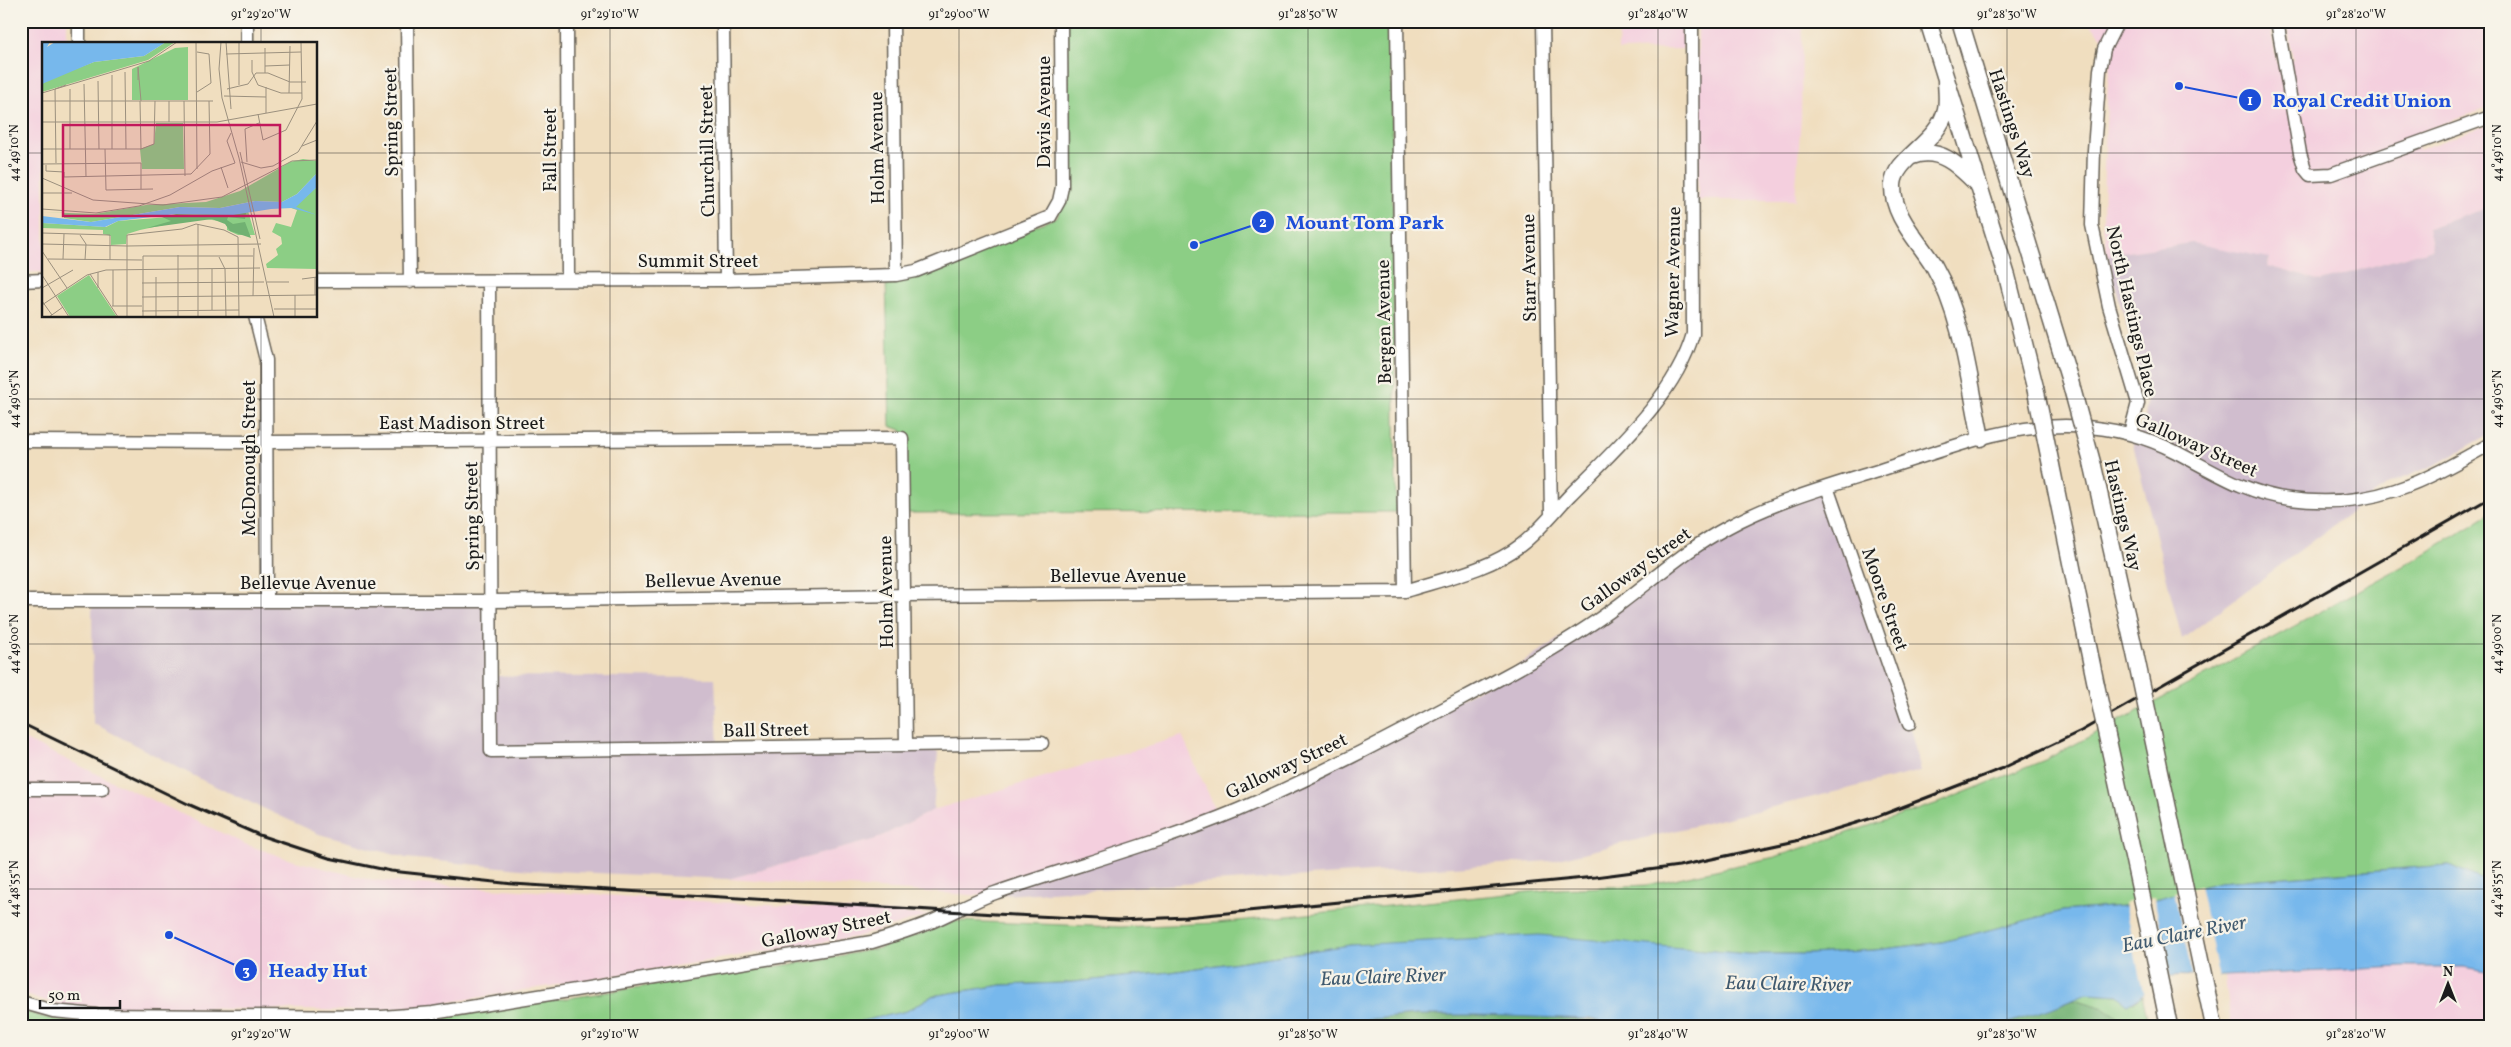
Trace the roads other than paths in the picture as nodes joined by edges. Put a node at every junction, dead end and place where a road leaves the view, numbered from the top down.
1 (79, 21) edge
2 (247, 21) edge
3 (407, 21) edge
4 (567, 21) edge
5 (723, 21) edge
6 (894, 21) edge
7 (1061, 21) edge
8 (1397, 21) edge
9 (1543, 21) edge
10 (1692, 21) edge
11 (1928, 21) edge
12 (1960, 21) edge
13 (2118, 21) edge
14 (2277, 21) edge
15 (79, 42) edge
16 (247, 42) edge
17 (1946, 79) junction
18 (2490, 117) edge
19 (1912, 156) junction
20 (1978, 186) junction
21 (1059, 201) joint
22 (896, 275) junction
23 (568, 279) junction
24 (42, 280) edge
25 (726, 280) junction
26 (21, 281) edge
27 (318, 281) edge
28 (488, 281) junction
29 (410, 282) junction
30 (256, 318) edge
31 (2130, 433) junction
32 (902, 438) joint
33 (1982, 438) junction
34 (489, 440) junction
35 (21, 441) edge
36 (268, 442) junction
37 (2490, 444) edge
38 (1827, 487) junction
39 (1551, 515) junction
40 (1405, 591) junction
41 (904, 595) junction
42 (267, 600) junction
43 (21, 601) edge
44 (491, 601) junction
45 (1909, 724) dead end
46 (1042, 743) dead end
47 (906, 745) junction
48 (491, 751) joint
49 (21, 789) edge
50 (102, 789) dead end
51 (21, 1002) edge
52 (2169, 1026) edge
53 (2214, 1026) edge

1 - 15 street
2 - 16 street
3 - 29 street, Spring Street
4 - 23 street, Fall Street
5 - 25 street, Churchill Street
6 - 22 street, Holm Avenue
7 - 21 street, Davis Avenue
8 - 40 street, Bergen Avenue
9 - 39 street, Starr Avenue
10 - 39 street, Wagner Avenue
11 - 17 main road
12 - 53 main road, Hastings Way, bridge
13 - 31 street, North Hastings Place
14 - 18 street
17 - 19 main road
17 - 20 main road
19 - 20 main road
19 - 33 main road
20 - 52 main road, bridge
21 - 22 street, Summit Street
22 - 25 street, Summit Street
23 - 25 street, Summit Street
23 - 28 street, Summit Street
24 - 26 street
27 - 29 street, Summit Street
28 - 29 street, Summit Street
28 - 34 street, Spring Street
30 - 36 street, McDonough Street
31 - 33 street, Galloway Street
31 - 37 street, Galloway Street
32 - 34 street, East Madison Street
32 - 41 street, Holm Avenue
33 - 38 street, Galloway Street
34 - 36 street, East Madison Street
34 - 44 street, Spring Street
35 - 36 street, East Madison Street
36 - 42 street, McDonough Street
38 - 45 street, Moore Street
38 - 51 street, Galloway Street
39 - 40 street, Wagner Avenue
40 - 41 street, Bellevue Avenue
41 - 44 street, Bellevue Avenue
41 - 47 street, Holm Avenue
42 - 43 street, Bellevue Avenue
42 - 44 street, Bellevue Avenue
44 - 48 street, Spring Street
46 - 47 street, Ball Street
47 - 48 street, Ball Street
49 - 50 street

